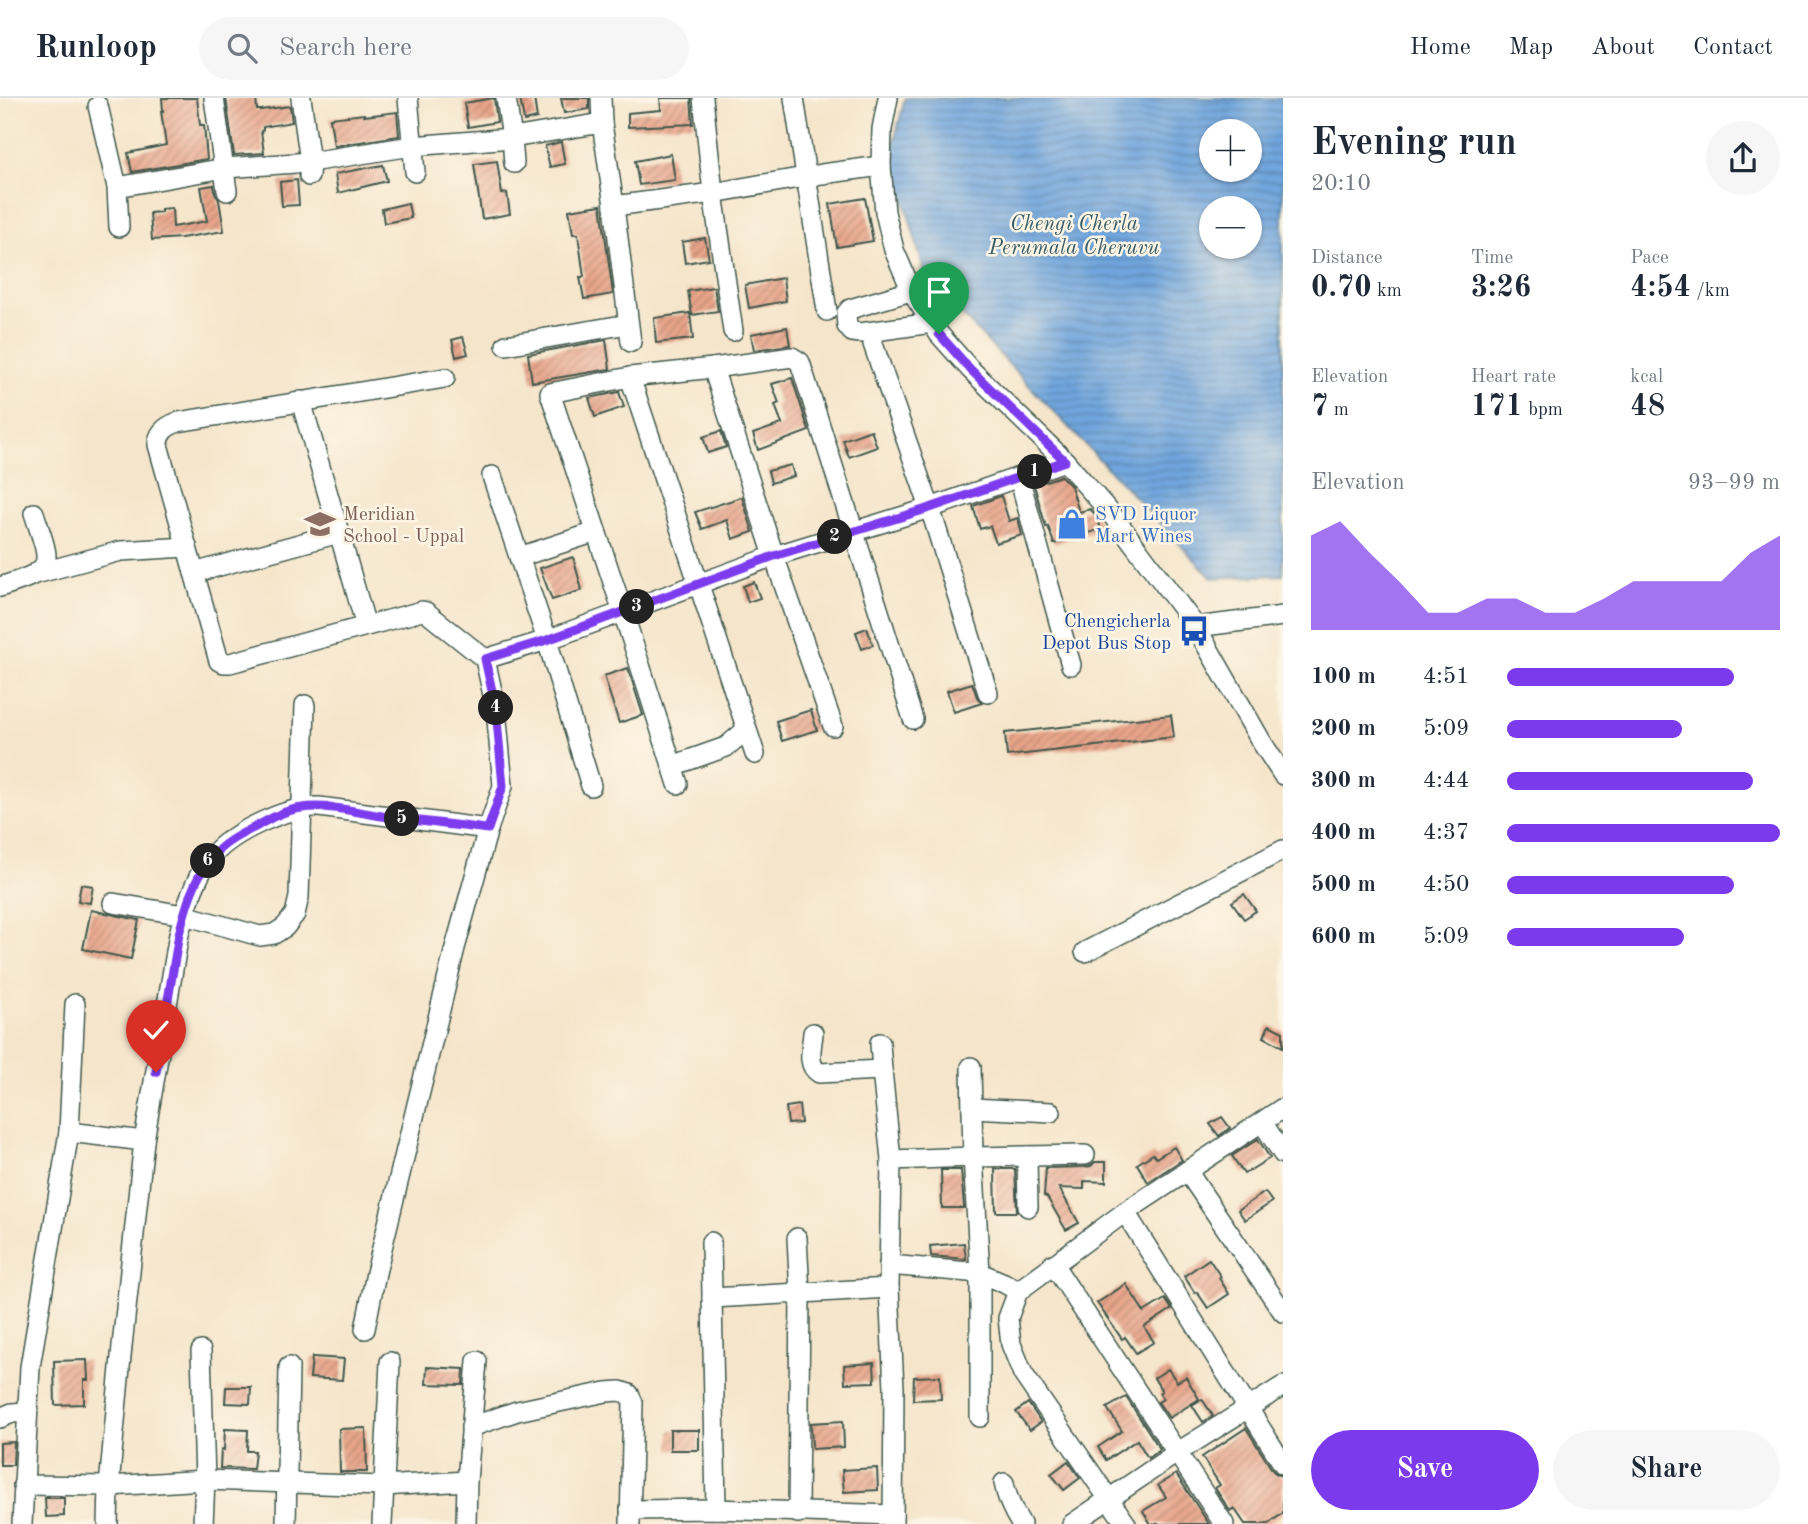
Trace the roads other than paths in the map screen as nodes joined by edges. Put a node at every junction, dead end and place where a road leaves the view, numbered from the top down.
1 (214, 98) edge
2 (301, 98) edge
3 (408, 98) edge
4 (506, 98) edge
5 (601, 98) edge
6 (703, 98) edge
7 (794, 98) edge
8 (888, 98) edge
9 (98, 106) dead end
10 (602, 124) junction
11 (512, 138) junction
12 (412, 146) junction
13 (514, 163) dead end
14 (881, 166) junction
15 (225, 168) junction
16 (309, 169) junction
17 (415, 172) dead end
18 (805, 177) junction
19 (117, 187) junction
20 (228, 191) dead end
21 (713, 193) junction
22 (614, 206) junction
23 (119, 227) dead end
24 (911, 291) junction
25 (827, 311) dead end
26 (932, 323) junction
27 (733, 331) dead end
28 (873, 344) dead end
29 (506, 345) dead end
30 (713, 368) junction
31 (630, 377) junction
32 (445, 378) dead end
33 (301, 401) junction
34 (1065, 461) junction
35 (492, 476) dead end
36 (1019, 477) junction
37 (930, 508) junction
38 (34, 513) dead end
39 (596, 532) junction
40 (854, 532) junction
41 (339, 533) junction
42 (187, 547) junction
43 (774, 556) junction
44 (519, 557) junction
45 (39, 573) junction
46 (194, 573) junction
47 (698, 584) junction
48 (0, 587) edge
49 (623, 612) junction
50 (1283, 617) edge
51 (366, 626) junction
52 (1195, 627) junction
53 (547, 640) junction
54 (485, 659) junction
55 (1071, 664) dead end
56 (988, 694) dead end
57 (305, 705) dead end
58 (913, 719) dead end
59 (833, 726) dead end
60 (747, 729) junction
61 (755, 754) dead end
62 (1283, 775) edge
63 (591, 786) dead end
64 (301, 808) junction
65 (488, 829) junction
66 (1283, 850) edge
67 (113, 903) dead end
68 (184, 915) junction
69 (1085, 952) dead end
70 (75, 1004) dead end
71 (813, 1033) dead end
72 (880, 1043) dead end
73 (971, 1067) dead end
74 (882, 1070) junction
75 (972, 1108) junction
76 (1283, 1108) edge
77 (1052, 1112) dead end
78 (1262, 1122) junction
79 (69, 1132) junction
80 (144, 1141) junction
81 (1283, 1154) edge
82 (1085, 1155) dead end
83 (1027, 1156) junction
84 (973, 1157) junction
85 (891, 1160) junction
86 (1187, 1171) junction
87 (1028, 1207) dead end
88 (1125, 1212) junction
89 (797, 1238) dead end
90 (711, 1242) dead end
91 (1053, 1264) junction
92 (889, 1265) junction
93 (980, 1273) junction
94 (888, 1287) junction
95 (1018, 1291) junction
96 (800, 1293) junction
97 (712, 1298) junction
98 (1283, 1312) edge
99 (365, 1329) dead end
100 (201, 1351) dead end
101 (477, 1361) dead end
102 (390, 1362) dead end
103 (289, 1367) dead end
104 (1283, 1387) edge
105 (1246, 1408) junction
106 (0, 1418) edge
107 (980, 1418) dead end
108 (27, 1420) junction
109 (0, 1424) edge
110 (471, 1427) junction
111 (1178, 1452) junction
112 (1283, 1464) edge
113 (205, 1480) junction
114 (467, 1482) junction
115 (287, 1483) junction
116 (1004, 1483) dead end
117 (23, 1485) junction
118 (109, 1486) junction
119 (383, 1486) junction
120 (1109, 1500) junction
121 (716, 1509) junction
122 (798, 1513) junction
123 (630, 1517) edge
124 (893, 1520) edge
125 (22, 1524) edge
126 (108, 1524) edge
127 (203, 1524) edge
128 (286, 1524) edge
129 (382, 1524) edge
130 (466, 1524) edge
131 (1021, 1524) edge
132 (1072, 1524) edge
133 (1126, 1524) edge
134 (1224, 1524) edge

1 - 15 street
2 - 16 street
3 - 12 street
4 - 11 street
5 - 10 street
6 - 21 street
7 - 18 street
8 - 14 street
9 - 19 street
10 - 11 street
10 - 22 street
11 - 12 street
11 - 13 street
12 - 16 street
12 - 17 street
14 - 18 street
14 - 24 street
15 - 16 street
15 - 19 street
15 - 20 street
18 - 21 street
18 - 25 street
19 - 23 street
21 - 22 street
21 - 27 street
22 - 29 street
24 - 26 street
24 - 26 street
26 - 34 street
28 - 37 street
30 - 31 street
30 - 40 street
30 - 43 street
31 - 39 street
31 - 47 street
32 - 33 street
33 - 41 street
33 - 42 street
34 - 36 street
34 - 52 street
35 - 44 street
36 - 37 street
36 - 55 street
37 - 40 street
37 - 56 street
38 - 45 street
39 - 44 street
39 - 49 street
40 - 43 street
40 - 58 street
41 - 46 street
41 - 51 street
42 - 45 street
42 - 46 street
43 - 47 street
43 - 59 street
44 - 53 street
45 - 48 street
46 - 51 street
47 - 49 street
47 - 60 street
49 - 53 street
49 - 60 street
50 - 52 street
51 - 54 street
52 - 62 street
53 - 54 street
53 - 63 street
54 - 65 street
57 - 64 street
60 - 61 street
64 - 65 street
64 - 68 street
64 - 68 street
65 - 99 street
66 - 69 street
67 - 68 street
68 - 80 street
70 - 79 street
71 - 74 street
72 - 74 street
73 - 75 street
74 - 85 street
75 - 77 street
75 - 84 street
76 - 78 street
78 - 81 street
78 - 86 street
79 - 80 street
79 - 108 street
80 - 118 street
82 - 83 street
83 - 84 street
83 - 87 street
84 - 85 street
84 - 93 street
85 - 92 street
86 - 88 street
86 - 98 street
88 - 91 street
88 - 105 street
89 - 96 street
90 - 97 street
91 - 95 street
91 - 111 street
92 - 93 street
92 - 94 street
93 - 95 street
93 - 107 street
94 - 96 street
94 - 124 street
95 - 120 street
96 - 97 street
96 - 122 street
97 - 121 street
100 - 113 street
101 - 110 street
102 - 119 street
103 - 115 street
104 - 105 street
105 - 111 street
105 - 112 street
106 - 108 street
108 - 109 street
108 - 117 street
110 - 114 street
110 - 123 street
111 - 120 street
111 - 134 street
113 - 115 street
113 - 118 street
113 - 127 street
114 - 119 street
114 - 130 street
115 - 119 street
115 - 128 street
116 - 131 street
117 - 118 street
117 - 125 street
118 - 126 street
119 - 129 street
120 - 132 street
120 - 133 street
121 - 122 street
121 - 123 street
122 - 124 street

